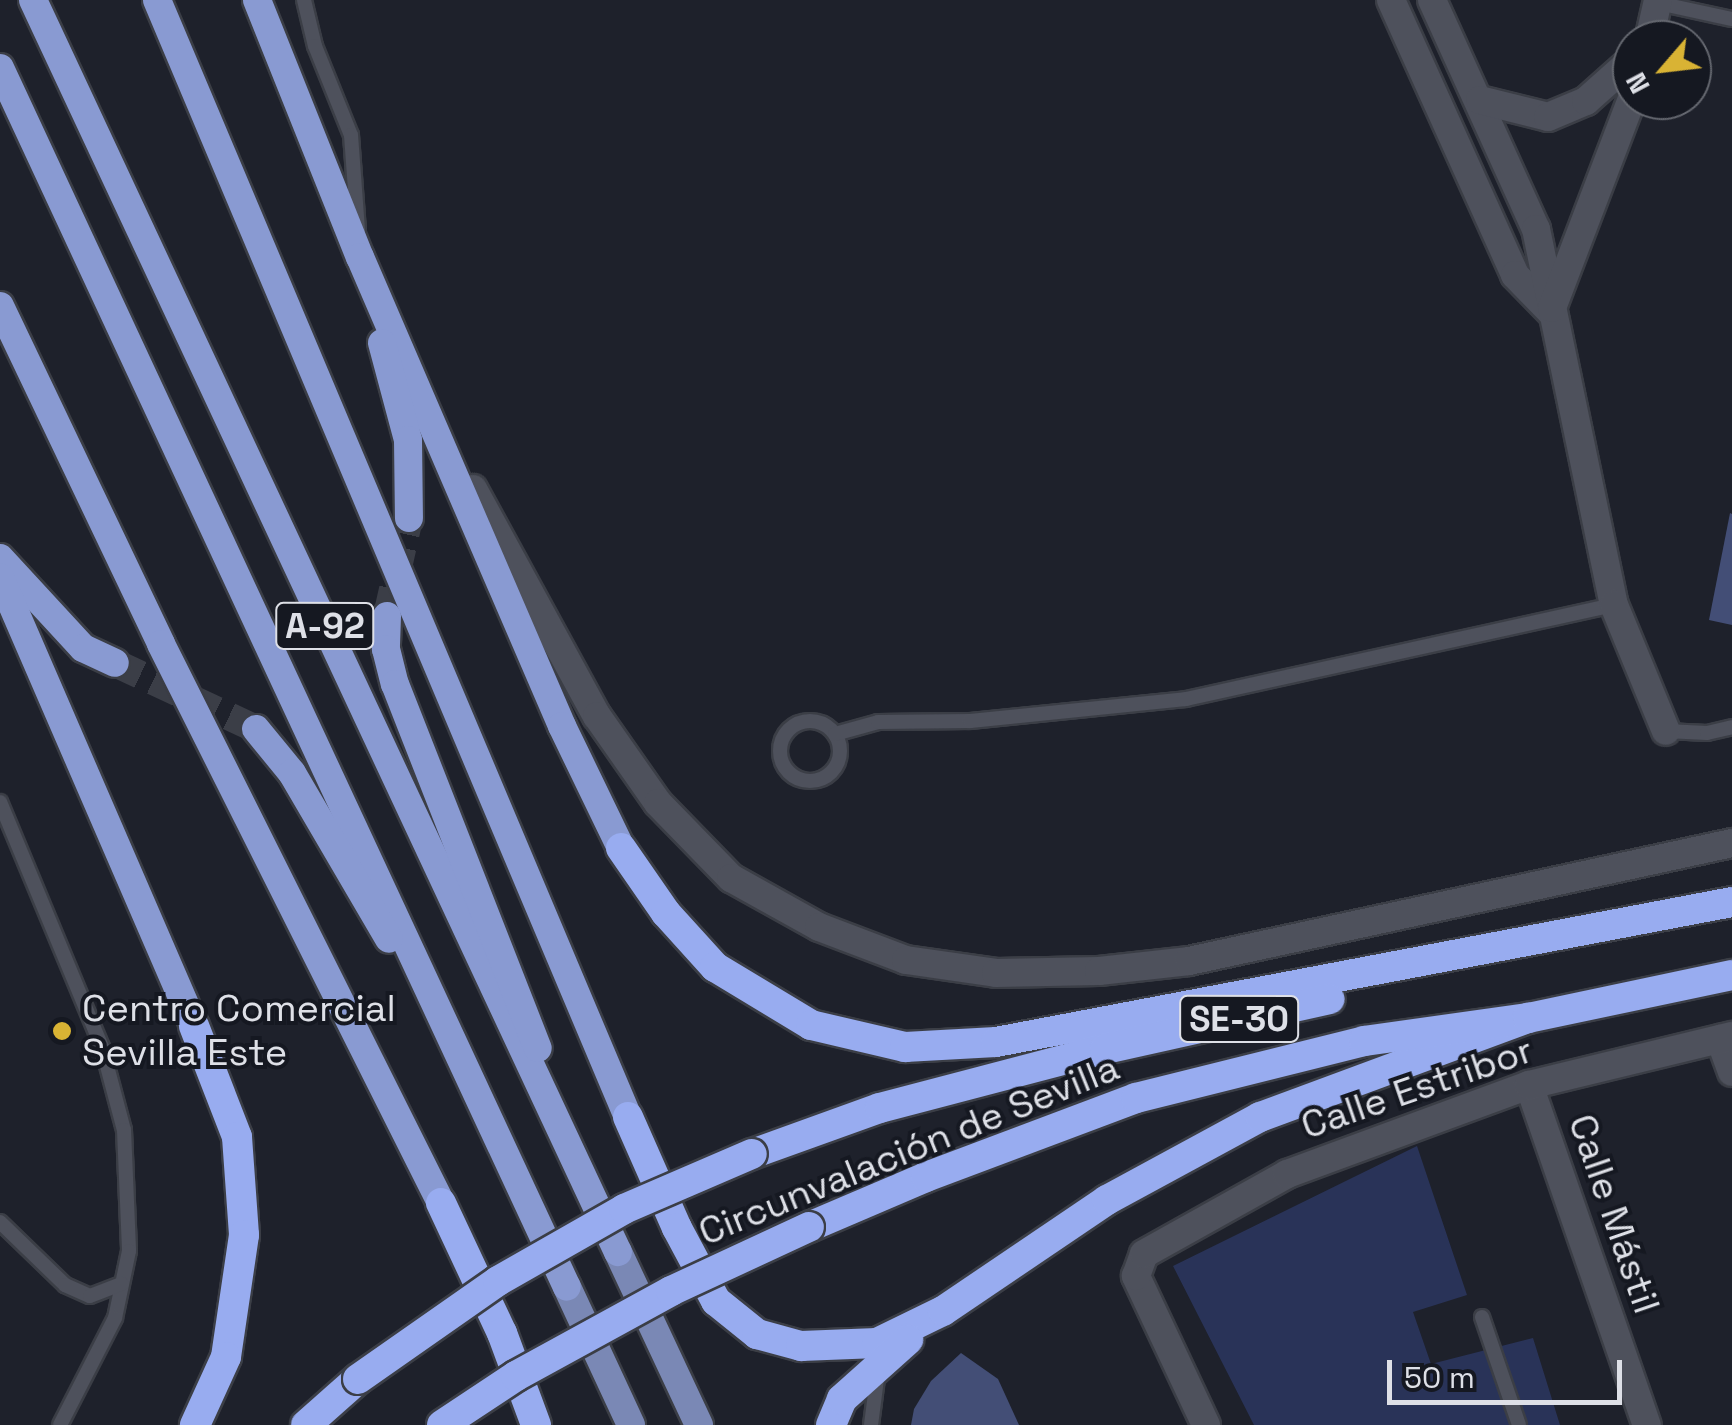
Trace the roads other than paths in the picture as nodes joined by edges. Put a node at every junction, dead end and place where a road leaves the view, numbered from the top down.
1 (33, 0) edge
2 (157, 0) edge
3 (257, 0) edge
4 (304, 0) edge
5 (1391, 0) edge
6 (1432, 0) edge
7 (1658, 2) edge
8 (1732, 19) edge
9 (0, 68) edge
10 (1612, 78) edge
11 (1480, 100) junction
12 (1624, 120) edge
13 (360, 257) junction
14 (0, 306) edge
15 (1551, 312) junction
16 (409, 518) tunnel mouth
17 (0, 558) edge
18 (0, 578) edge
19 (1614, 604) junction
20 (386, 616) tunnel mouth
21 (115, 663) tunnel mouth
22 (1732, 726) edge
23 (256, 729) tunnel mouth
24 (1666, 732) joint
25 (835, 734) junction
26 (0, 802) edge
27 (1732, 843) edge
28 (621, 848) joint
29 (1732, 904) edge
30 (1732, 974) edge
31 (1528, 1018) junction
32 (194, 1026) joint
33 (1726, 1038) edge
34 (1732, 1072) edge
35 (469, 1074) junction
36 (1529, 1084) junction
37 (628, 1117) joint
38 (572, 1154) junction
39 (441, 1203) joint
40 (0, 1222) edge
41 (618, 1252) joint
42 (122, 1284) junction
43 (567, 1287) joint
44 (943, 1310) junction
45 (1482, 1316) dead end
46 (880, 1362) junction
47 (60, 1425) edge
48 (195, 1425) edge
49 (306, 1425) edge
50 (442, 1425) edge
51 (536, 1425) edge
52 (630, 1425) edge
53 (700, 1425) edge
54 (831, 1425) edge
55 (871, 1425) edge
56 (1206, 1425) edge
57 (1519, 1425) edge
58 (1647, 1425) edge

1 - 38 highway, A-92
2 - 37 highway
3 - 13 highway
4 - 13 lane
5 - 15 street
6 - 11 street
7 - 8 lane
9 - 35 highway, A-92
10 - 11 street
11 - 15 street
12 - 15 street
13 - 16 highway
13 - 27 street
13 - 28 highway
14 - 39 highway
15 - 19 street
17 - 21 highway
18 - 32 highway
19 - 24 street
19 - 25 lane
20 - 38 highway
22 - 24 lane
23 - 35 highway
25 - 25 lane
26 - 42 lane
28 - 29 highway
29 - 49 highway, Circunvalación de Sevilla / SE-30, bridge
30 - 31 highway, Circunvalación de Sevilla / SE-30
31 - 44 highway
31 - 50 highway, Circunvalación de Sevilla / SE-30, bridge
32 - 48 highway
33 - 34 street
33 - 36 street, Calle Estribor
35 - 43 highway, A-92
36 - 56 street, Calle Estribor
36 - 58 street, Calle Mástil
37 - 44 highway
38 - 41 highway, A-92
39 - 51 highway
40 - 42 lane
41 - 53 main road
42 - 47 lane
43 - 52 main road
44 - 46 highway
45 - 57 lane
46 - 54 highway
46 - 55 lane

